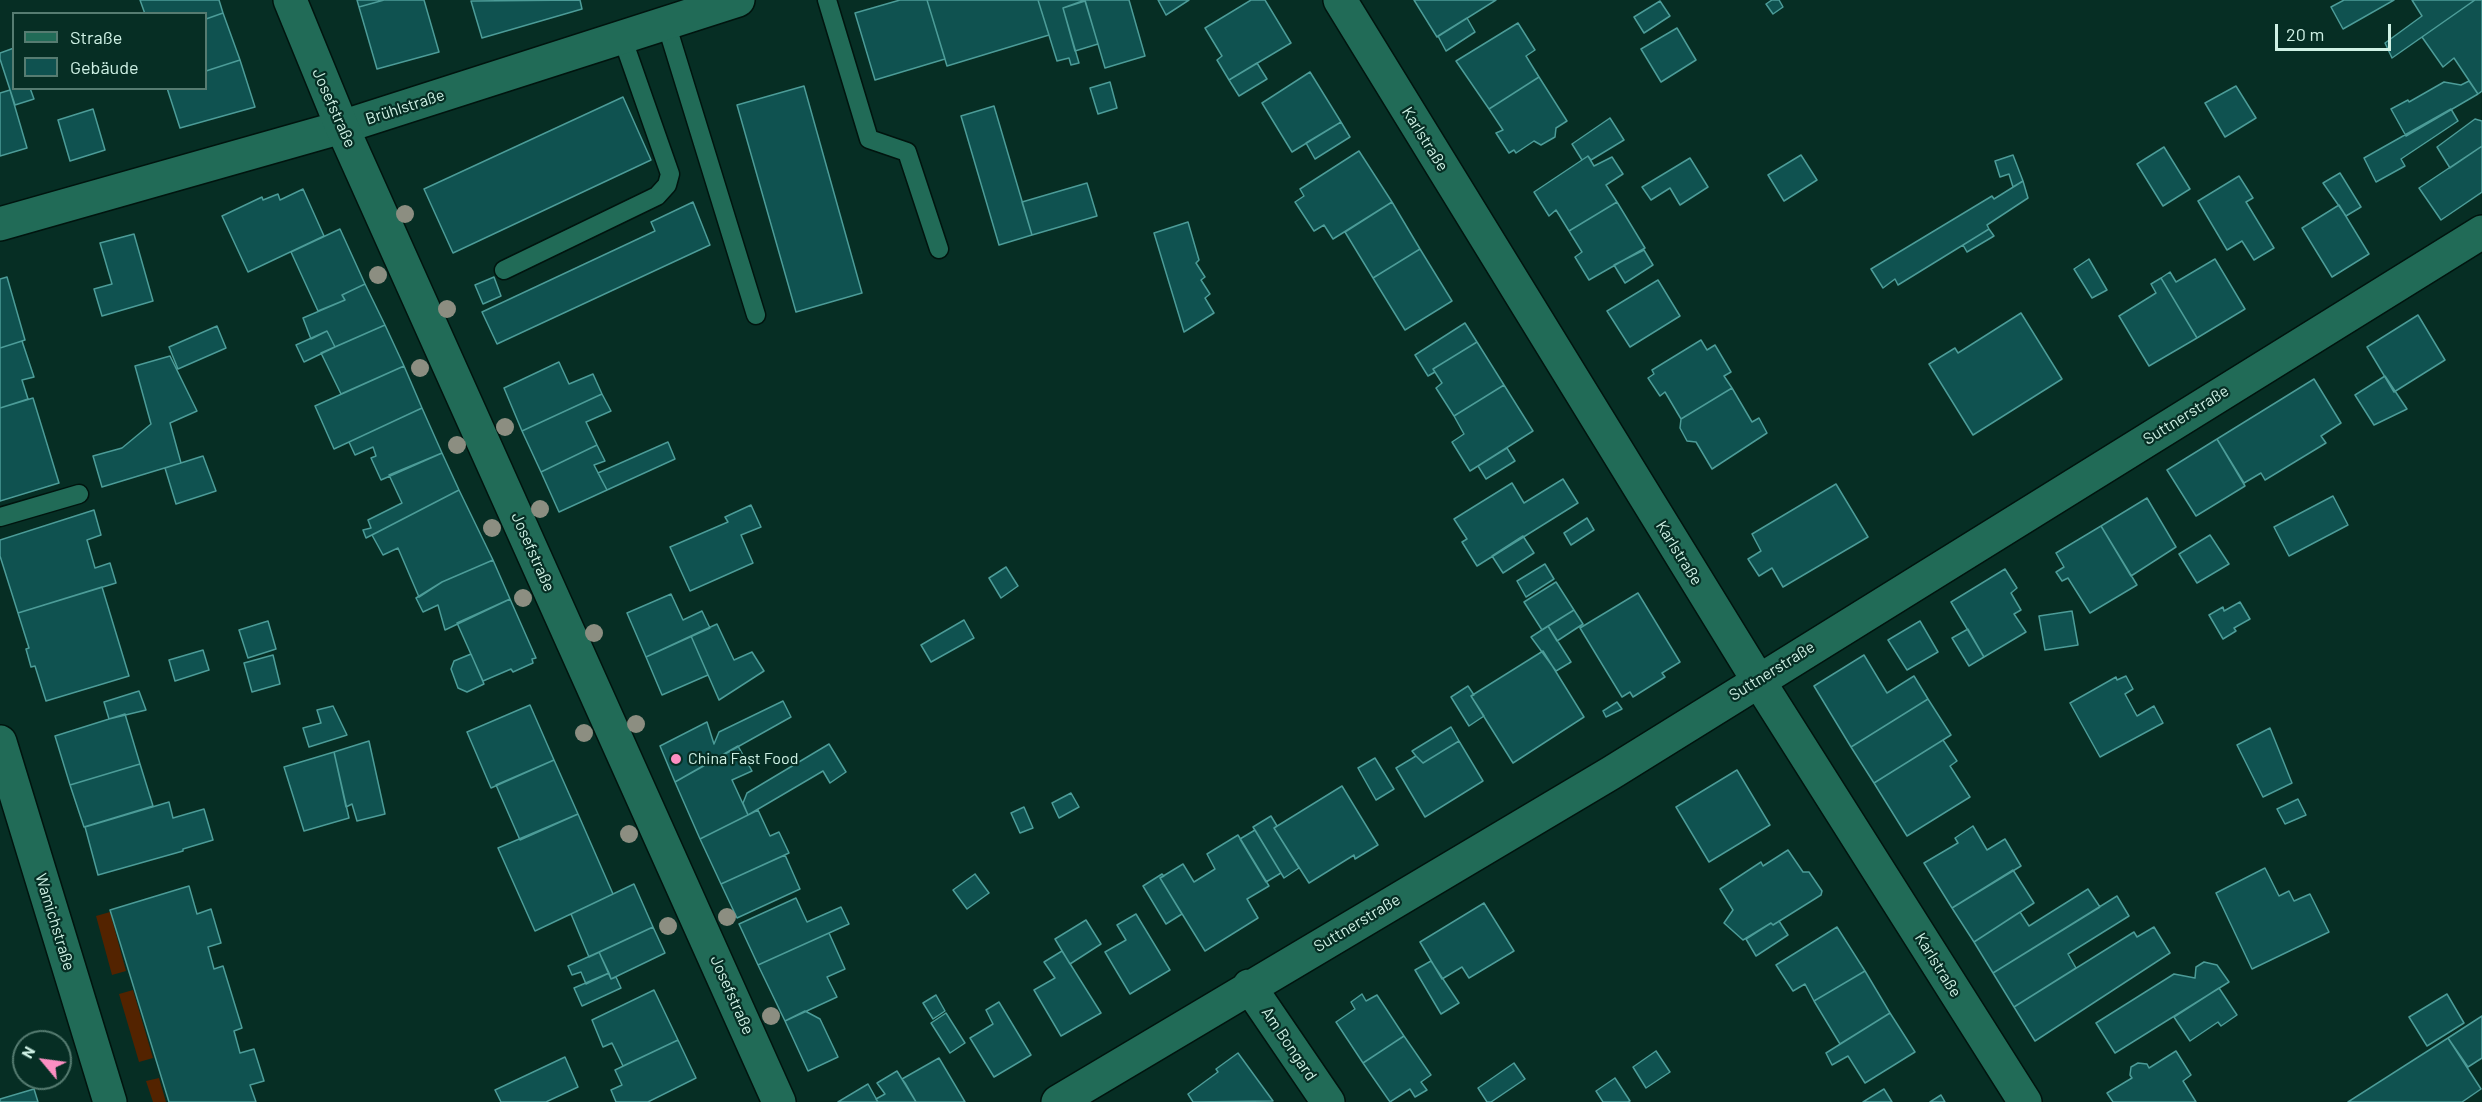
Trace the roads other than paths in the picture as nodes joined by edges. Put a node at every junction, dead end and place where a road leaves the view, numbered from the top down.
1 (290, 0) edge
2 (738, 0) edge
3 (827, 0) edge
4 (1340, 0) edge
5 (666, 23) junction
6 (622, 37) junction
7 (342, 127) junction
8 (0, 224) edge
9 (2482, 232) edge
10 (939, 249) dead end
11 (504, 270) dead end
12 (756, 315) dead end
13 (80, 494) dead end
14 (0, 517) edge
15 (1758, 680) junction
16 (0, 742) edge
17 (1249, 986) junction
18 (110, 1102) edge
19 (780, 1102) edge
20 (1058, 1102) edge
21 (1328, 1102) edge
22 (2025, 1102) edge

1 - 7 street, Josefstraße
2 - 5 street, Brühlstraße
3 - 10 lane
4 - 15 street, Karlstraße
5 - 6 street, Brühlstraße
5 - 12 lane
6 - 7 street, Brühlstraße
6 - 11 lane
7 - 8 street, Brühlstraße
7 - 19 street, Josefstraße
9 - 15 street, Suttnerstraße
13 - 14 lane
15 - 17 street, Suttnerstraße
15 - 22 street, Karlstraße
16 - 18 street, Wamichstraße
17 - 20 street, Suttnerstraße
17 - 21 street, Am Bongard

